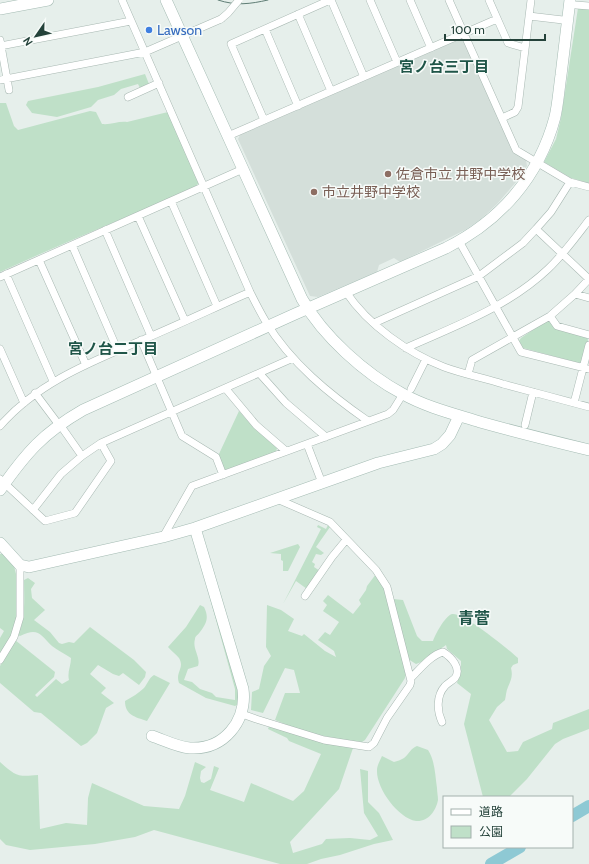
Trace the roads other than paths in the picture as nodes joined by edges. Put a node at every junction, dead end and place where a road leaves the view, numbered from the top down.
1 (48, 0) edge
2 (122, 0) edge
3 (166, 0) edge
4 (239, 0) edge
5 (330, 0) edge
6 (370, 0) edge
7 (410, 0) edge
8 (449, 0) edge
9 (489, 0) edge
10 (531, 0) edge
11 (573, 2) edge
12 (589, 6) edge
13 (0, 9) edge
14 (298, 14) junction
15 (529, 16) junction
16 (497, 19) junction
17 (564, 20) dead end
18 (132, 21) junction
19 (265, 29) junction
20 (464, 33) junction
21 (182, 35) junction
22 (0, 44) edge
23 (431, 48) junction
24 (525, 48) junction
25 (145, 52) junction
26 (397, 62) junction
27 (364, 77) junction
28 (4, 80) edge
29 (159, 84) junction
30 (9, 90) dead end
31 (331, 91) junction
32 (128, 97) dead end
33 (298, 106) junction
34 (502, 118) junction
35 (264, 120) junction
36 (228, 136) junction
37 (537, 163) junction
38 (243, 169) junction
39 (570, 182) junction
40 (204, 186) junction
41 (589, 187) edge
42 (171, 201) junction
43 (138, 216) junction
44 (589, 220) edge
45 (536, 229) junction
46 (105, 230) junction
47 (459, 241) junction
48 (72, 245) junction
49 (562, 254) junction
50 (39, 260) junction
51 (3, 276) edge
52 (479, 276) junction
53 (589, 279) edge
54 (250, 292) junction
55 (346, 292) junction
56 (575, 294) junction
57 (589, 298) edge
58 (217, 306) junction
59 (496, 307) junction
60 (307, 309) junction
61 (550, 316) junction
62 (185, 321) junction
63 (374, 323) junction
64 (269, 326) junction
65 (589, 335) edge
66 (151, 336) junction
67 (513, 338) junction
68 (141, 340) junction
69 (589, 345) edge
70 (406, 348) junction
71 (0, 349) edge
72 (118, 351) junction
73 (293, 358) junction
74 (426, 359) junction
75 (86, 365) junction
76 (586, 368) edge
77 (260, 374) junction
78 (468, 374) junction
79 (157, 377) junction
80 (53, 381) junction
81 (226, 388) junction
82 (407, 392) junction
83 (533, 392) junction
84 (36, 393) junction
85 (24, 403) junction
86 (574, 403) junction
87 (589, 407) edge
88 (172, 412) junction
89 (459, 416) junction
90 (2, 420) edge
91 (56, 421) dead end
92 (368, 421) junction
93 (525, 425) dead end
94 (63, 429) dead end
95 (326, 437) junction
96 (101, 443) junction
97 (307, 444) junction
98 (589, 450) edge
99 (286, 451) junction
100 (82, 456) junction
101 (222, 475) junction
102 (322, 483) junction
103 (2, 484) edge
104 (277, 499) junction
105 (33, 510) junction
106 (196, 528) junction
107 (163, 538) junction
108 (346, 540) junction
109 (0, 543) edge
110 (20, 565) junction
111 (304, 596) dead end
112 (0, 660) edge
113 (411, 678) junction
114 (242, 714) junction
115 (442, 722) dead end
116 (152, 736) dead end

1 - 13 street
2 - 18 street
3 - 21 street
4 - 21 street, bridge
5 - 14 street
5 - 27 street
6 - 26 street
7 - 23 street
8 - 20 street
9 - 16 street
10 - 15 street
11 - 12 street
11 - 37 street
14 - 19 street
14 - 31 street
15 - 17 street
15 - 24 street
16 - 20 street
16 - 24 street
18 - 22 street
18 - 25 street
19 - 33 street
19 - 35 street
20 - 23 street
20 - 34 street
21 - 25 street
21 - 36 street
22 - 28 street
23 - 26 street
24 - 34 street
25 - 28 street
25 - 29 street
26 - 27 street
27 - 31 street
28 - 30 street
29 - 32 street
29 - 40 street
31 - 33 street
33 - 35 street
34 - 37 street
35 - 36 street
36 - 38 street
37 - 39 street
37 - 47 street
38 - 40 street
38 - 60 street
39 - 41 street
39 - 45 street
40 - 42 street
40 - 54 street
42 - 43 street
42 - 58 street
43 - 46 street
43 - 62 street
44 - 49 street
45 - 49 street
45 - 52 street
46 - 48 street
46 - 66 street
47 - 52 street
47 - 55 street
48 - 50 street
48 - 72 street
49 - 53 street
49 - 59 street
50 - 51 street
50 - 75 street
51 - 80 street
52 - 59 street
52 - 63 street
53 - 56 street
54 - 58 street
54 - 64 street
55 - 60 street
55 - 63 street
56 - 57 street
56 - 61 street
58 - 62 street
59 - 67 street
59 - 70 street
60 - 64 street
60 - 82 street
61 - 65 street
61 - 67 street
62 - 66 street
63 - 70 street
64 - 73 street
64 - 79 street
66 - 68 street
67 - 76 street
67 - 78 street
68 - 72 street
68 - 79 street
69 - 76 street
70 - 74 street
71 - 85 street
72 - 75 street
73 - 77 street
73 - 92 street
74 - 78 street
74 - 82 street
75 - 80 street
76 - 86 street
77 - 81 street
77 - 95 street
78 - 83 street
79 - 88 street
79 - 103 street
80 - 84 street
81 - 88 street
81 - 99 street
82 - 89 street
82 - 92 street
83 - 86 street
83 - 93 street
84 - 85 street
84 - 91 street
85 - 90 street
86 - 87 street
88 - 96 street
88 - 101 street
89 - 98 street
89 - 102 street
92 - 95 street
94 - 100 street
95 - 97 street
96 - 100 street
96 - 105 street
97 - 99 street
97 - 102 street
99 - 101 street
100 - 105 street
101 - 107 street
102 - 104 street
103 - 105 street
104 - 106 street
104 - 108 street
106 - 107 street
106 - 114 street
107 - 110 street
108 - 111 street
108 - 113 street
109 - 110 street
110 - 112 street
113 - 114 street
113 - 115 street
114 - 116 street

